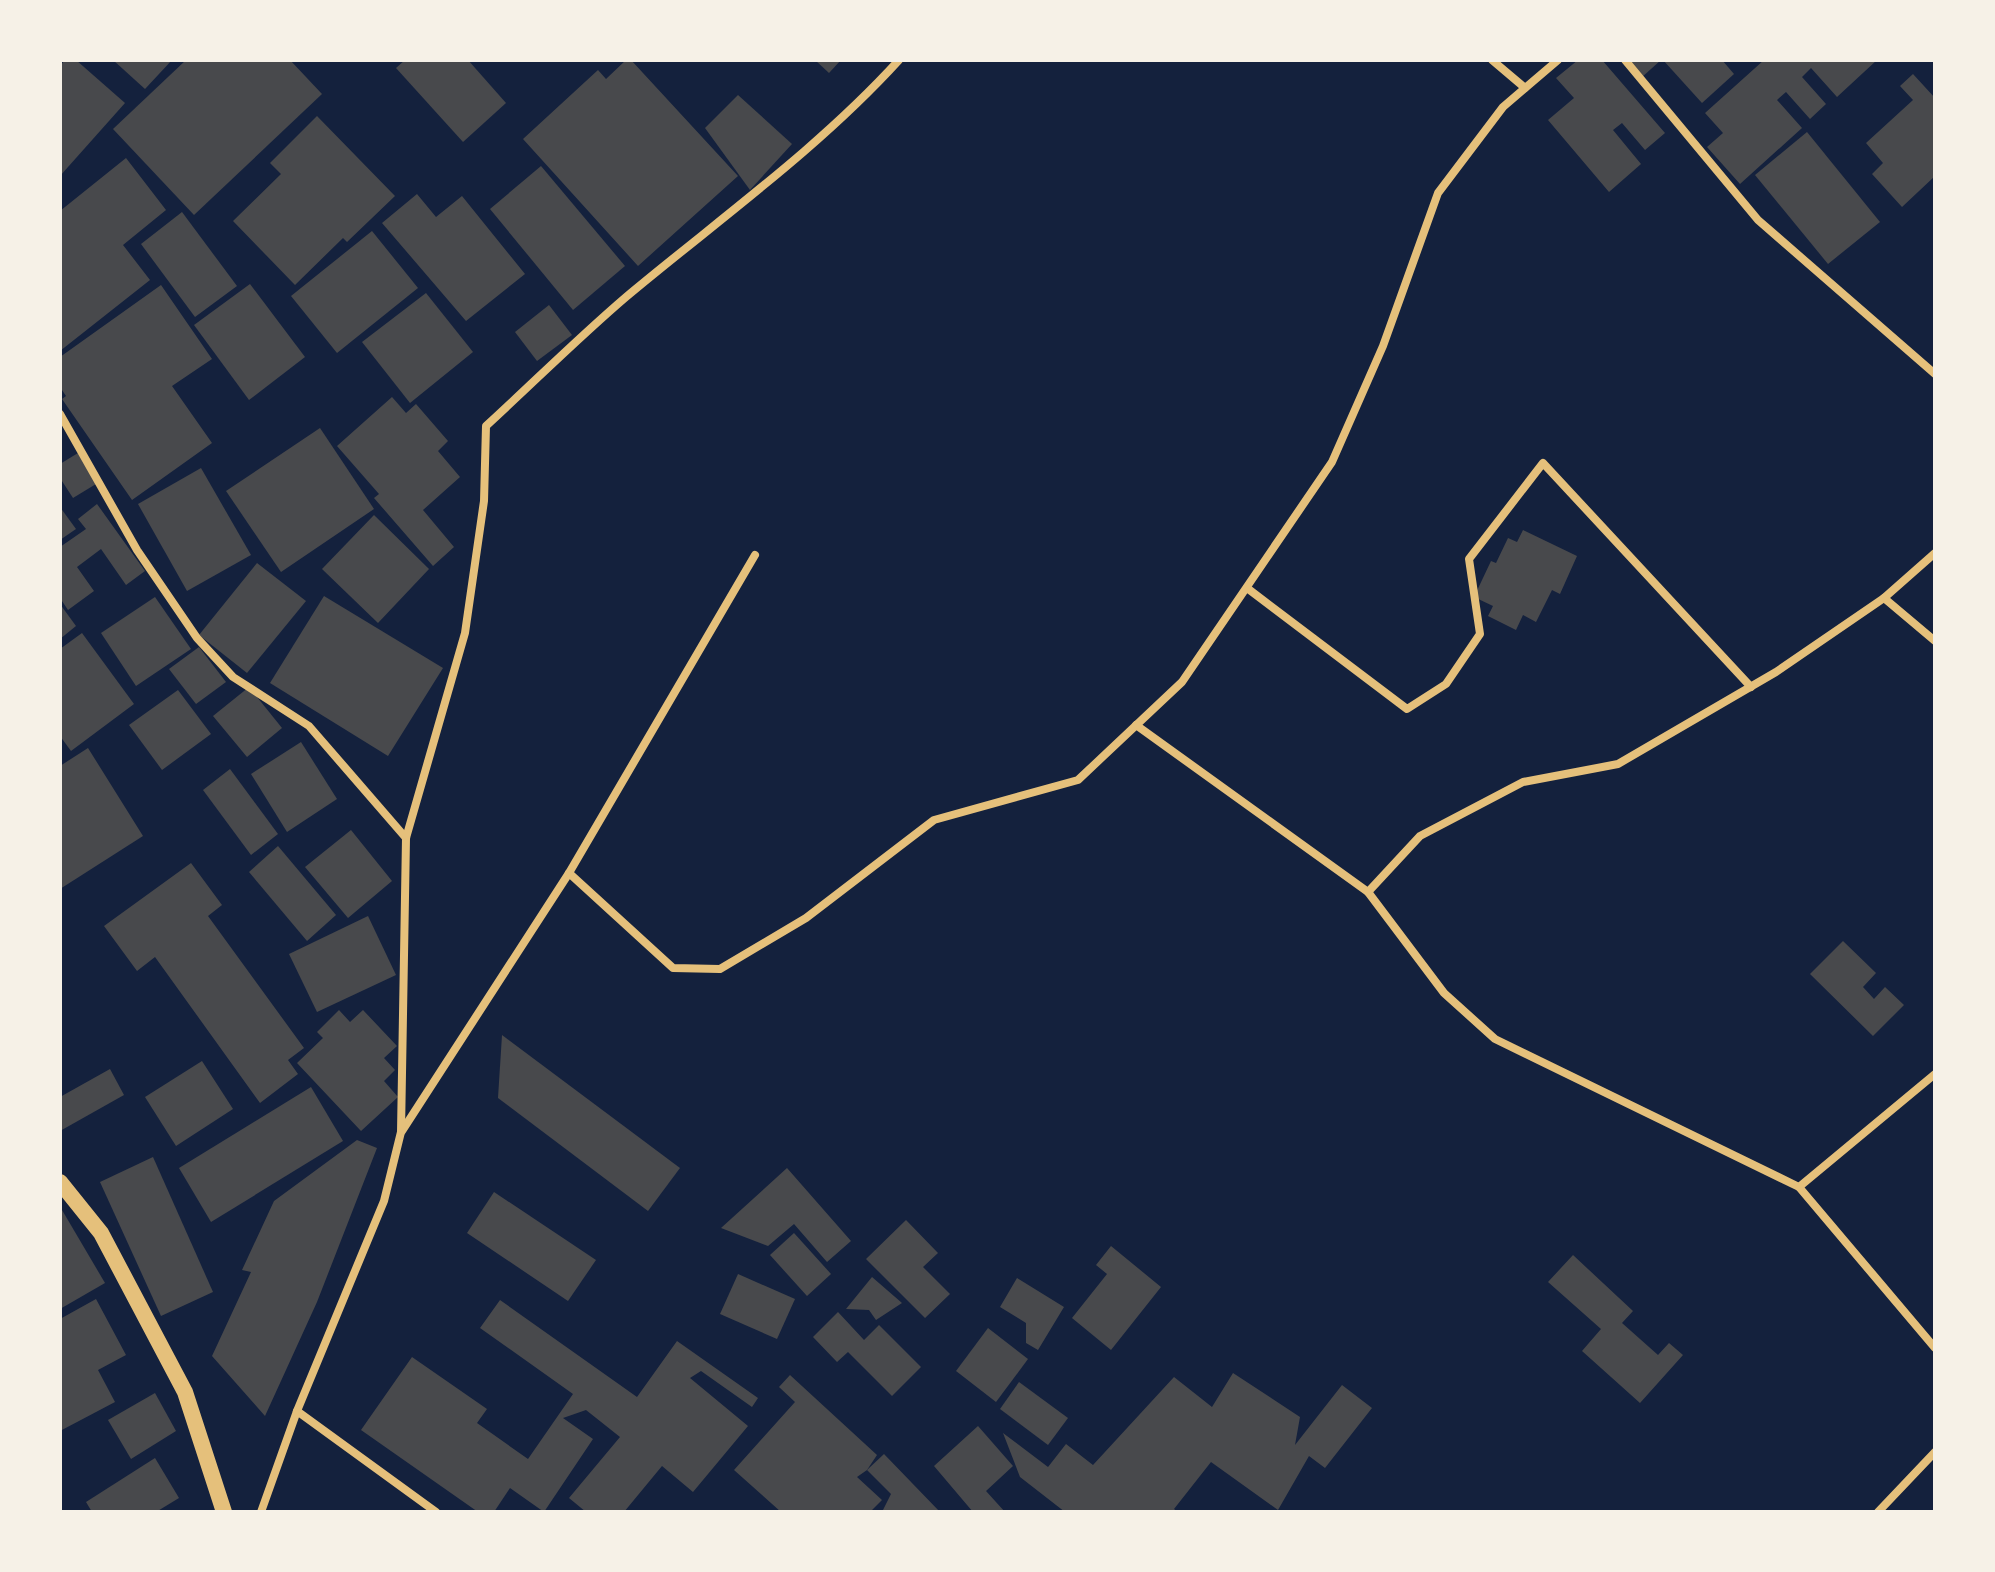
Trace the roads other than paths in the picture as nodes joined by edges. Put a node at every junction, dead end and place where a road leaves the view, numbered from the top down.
1 (899, 60) edge
2 (1492, 60) edge
3 (1558, 60) edge
4 (1625, 60) edge
5 (1525, 88) junction
6 (1935, 374) edge
7 (60, 414) edge
8 (1935, 553) edge
9 (755, 555) dead end
10 (1247, 588) junction
11 (1884, 598) junction
12 (1935, 641) edge
13 (1751, 687) junction
14 (1136, 725) junction
15 (406, 838) junction
16 (569, 873) junction
17 (1368, 892) junction
18 (1935, 1074) edge
19 (401, 1132) junction
20 (60, 1182) edge
21 (1799, 1187) junction
22 (1935, 1348) edge
23 (297, 1411) junction
24 (1935, 1452) edge
25 (224, 1512) edge
26 (261, 1512) edge
27 (436, 1512) edge
28 (1878, 1512) edge

1 - 15 street
2 - 5 street
3 - 5 street
4 - 6 street
5 - 10 street
7 - 15 street
8 - 11 street
9 - 16 street
10 - 13 street
10 - 14 street
11 - 12 street
11 - 13 street
13 - 17 street
14 - 16 street
14 - 17 street
15 - 19 street
16 - 19 street
17 - 21 street
18 - 21 street
19 - 23 street
20 - 25 main road
21 - 22 street
23 - 26 street
23 - 27 street
24 - 28 street

